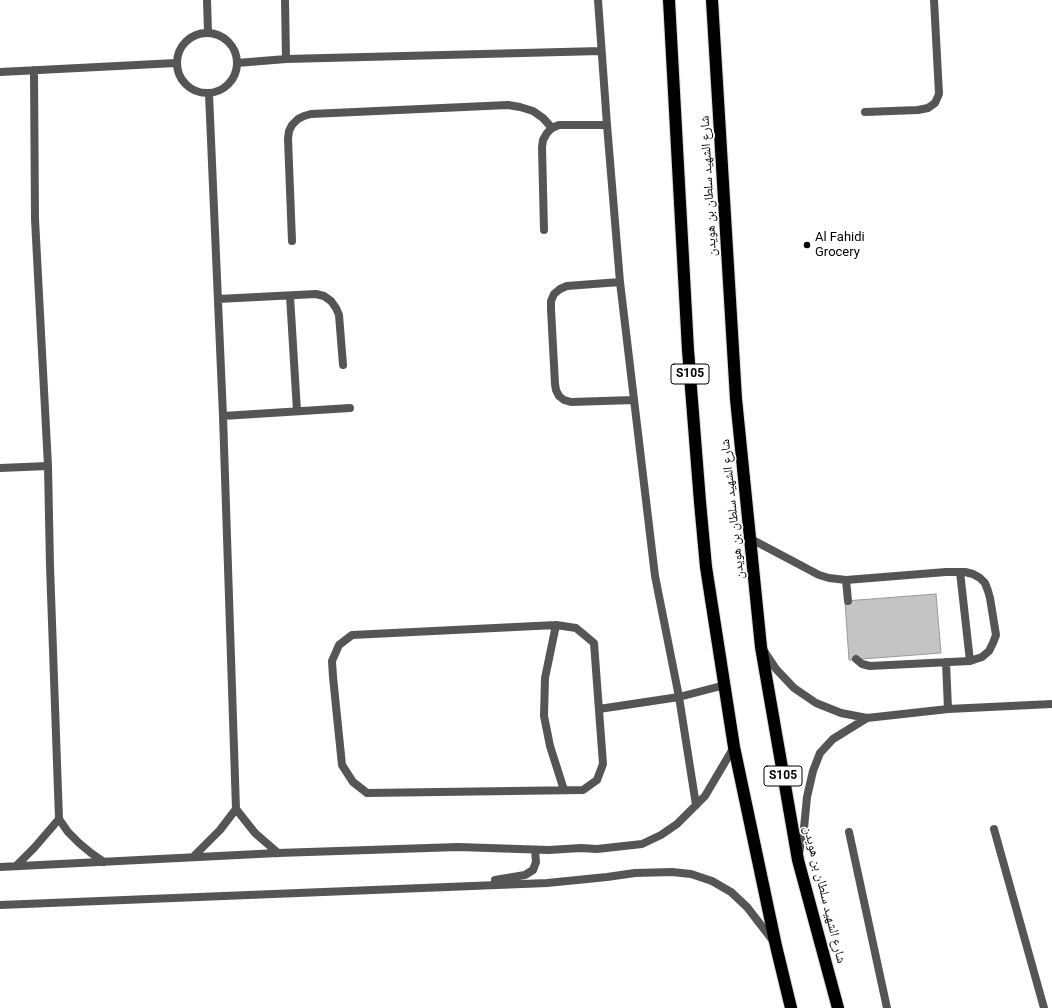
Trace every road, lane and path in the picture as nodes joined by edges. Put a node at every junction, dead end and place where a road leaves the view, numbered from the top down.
1 (207, 0) edge
2 (285, 0) edge
3 (598, 0) edge
4 (669, 0) edge
5 (712, 0) edge
6 (934, 0) edge
7 (208, 32) junction
8 (601, 51) junction
9 (286, 60) junction
10 (237, 63) junction
11 (176, 64) junction
12 (34, 70) junction
13 (0, 72) edge
14 (209, 94) junction
15 (864, 112) dead end
16 (607, 125) junction
17 (552, 128) junction
18 (544, 230) dead end
19 (292, 241) dead end
20 (620, 282) junction
21 (290, 296) junction
22 (218, 299) junction
23 (343, 365) dead end
24 (634, 400) junction
25 (350, 408) dead end
26 (297, 411) junction
27 (223, 416) junction
28 (48, 466) junction
29 (0, 468) edge
30 (751, 539) junction
31 (960, 572) junction
32 (846, 580) junction
33 (848, 601) dead end
34 (556, 625) junction
35 (761, 647) junction
36 (856, 659) dead end
37 (970, 661) junction
38 (946, 662) junction
39 (725, 685) junction
40 (679, 697) junction
41 (1052, 704) edge
42 (599, 709) junction
43 (948, 709) junction
44 (867, 718) junction
45 (734, 747) junction
46 (564, 790) junction
47 (696, 806) junction
48 (236, 809) junction
49 (59, 819) junction
50 (994, 829) dead end
51 (849, 832) dead end
52 (535, 850) junction
53 (278, 853) junction
54 (193, 857) junction
55 (798, 860) junction
56 (104, 862) junction
57 (16, 866) junction
58 (0, 867) edge
59 (461, 886) junction
60 (0, 906) edge
61 (776, 946) junction
62 (791, 1008) edge
63 (838, 1008) edge
64 (887, 1008) edge
65 (1044, 1008) edge

1 - 7 street
2 - 9 street
3 - 8 street
4 - 39 highway, S105
5 - 30 highway, شارع الشهيد سلطان بن هويدن / S105
6 - 15 street
7 - 10 street
7 - 11 street
8 - 9 street
8 - 16 street
9 - 10 street
10 - 14 street
11 - 12 street
11 - 14 street
12 - 13 street
12 - 28 street
14 - 22 street
16 - 17 street
16 - 20 street
17 - 18 street
17 - 19 street
20 - 24 street
20 - 24 street
21 - 22 street
21 - 23 street
21 - 26 street
22 - 27 street
24 - 40 street
25 - 26 street
26 - 27 street
27 - 48 street
28 - 29 street
28 - 49 street
30 - 32 street
30 - 35 highway, شارع الشهيد سلطان بن هويدن / S105
31 - 32 street
31 - 37 street
31 - 37 street
32 - 33 street
34 - 42 street
34 - 46 street
34 - 46 street
35 - 44 street
35 - 55 highway, شارع الشهيد سلطان بن هويدن / S105
36 - 38 street
37 - 38 street
38 - 43 street
39 - 40 street
39 - 45 highway, S105
40 - 42 street
40 - 47 street
41 - 43 street
42 - 46 street
43 - 44 street
44 - 55 street
45 - 47 street
45 - 61 highway, S105
47 - 52 street
48 - 53 street
48 - 54 street
49 - 56 street
49 - 57 street
50 - 65 street
51 - 64 street
52 - 53 street
52 - 59 street
53 - 54 street
54 - 56 street
55 - 63 highway, شارع الشهيد سلطان بن هويدن / S105
56 - 57 street
57 - 58 street
59 - 60 street
59 - 61 street
61 - 62 highway, S105

